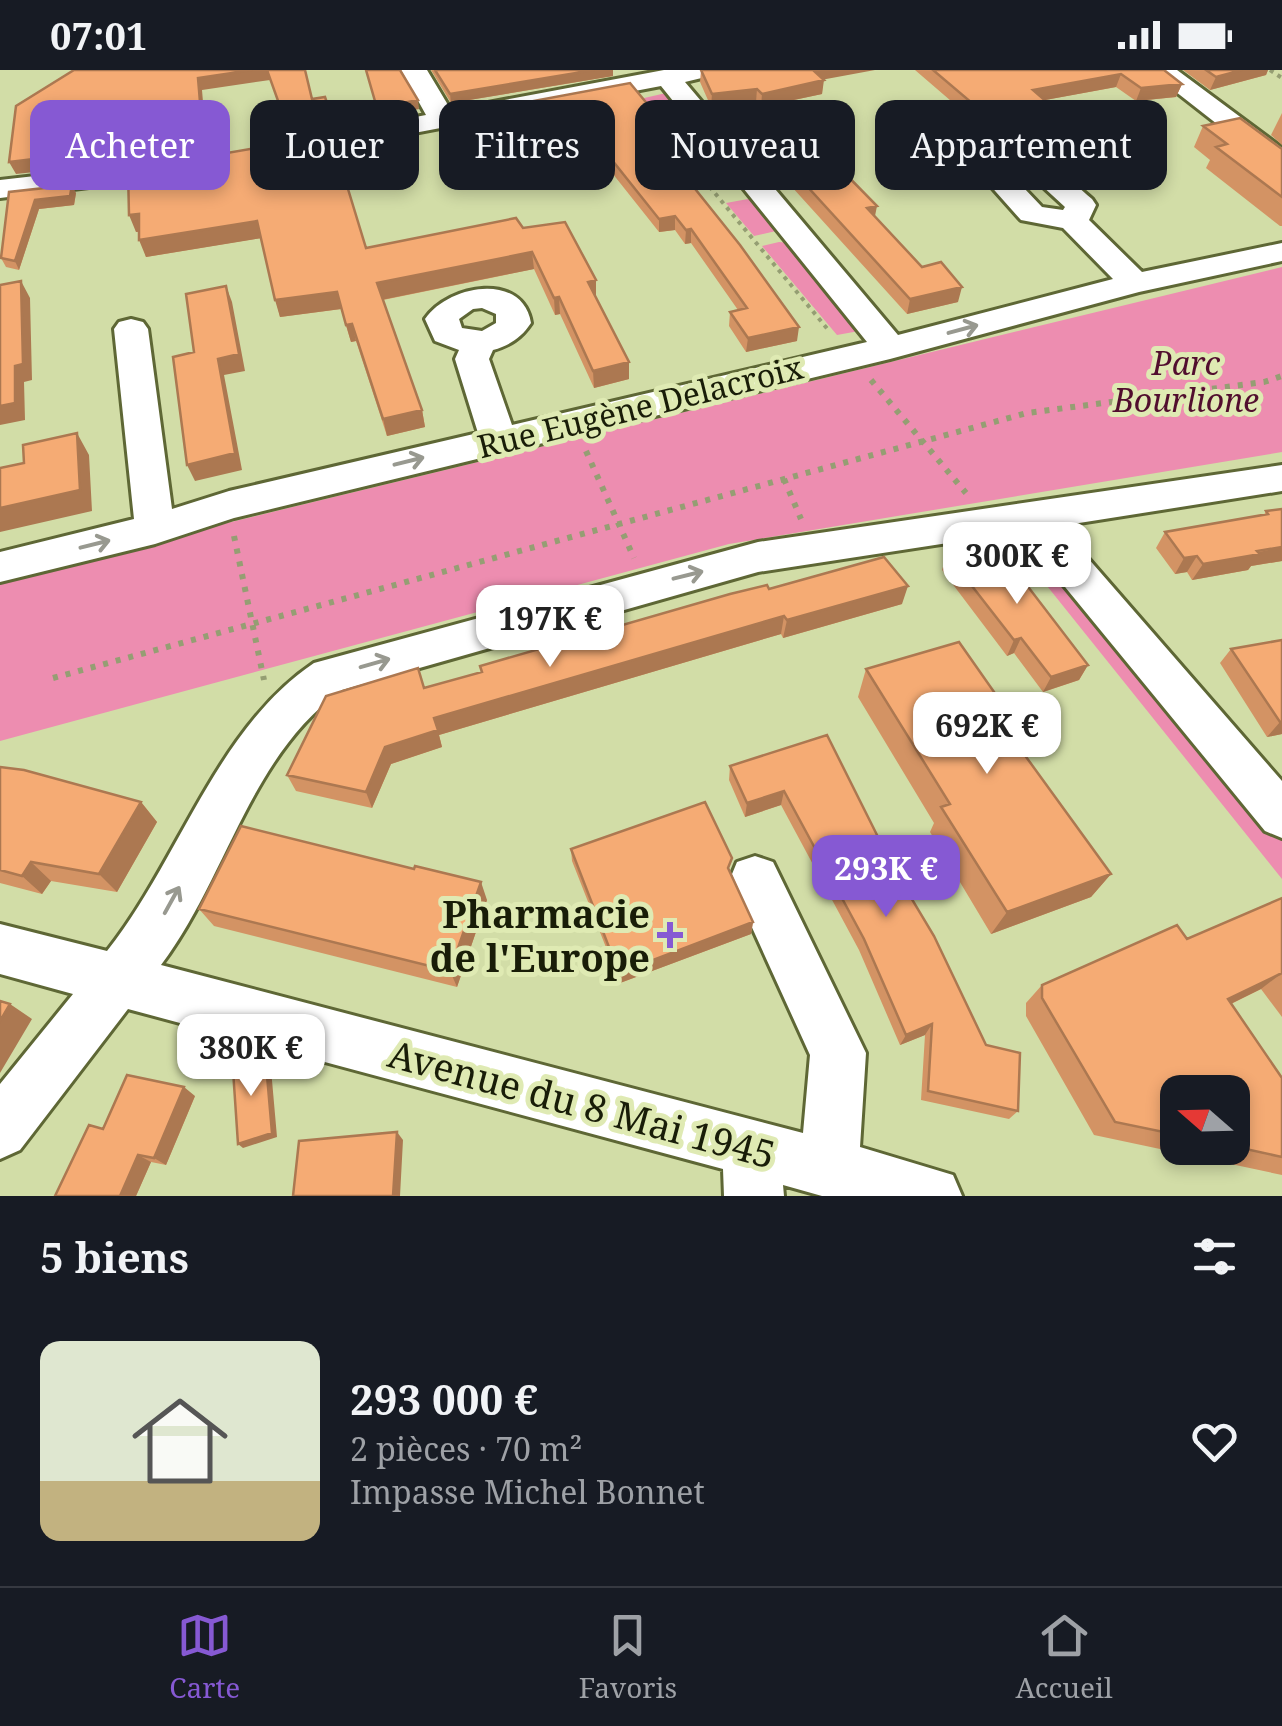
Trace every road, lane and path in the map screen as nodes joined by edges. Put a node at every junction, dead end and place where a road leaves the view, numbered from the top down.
1 (414, 70) edge
2 (705, 70) edge
3 (1161, 70) edge
4 (1270, 70) edge
5 (660, 75) edge
6 (1282, 78) edge
7 (539, 100) edge
8 (439, 113) edge
9 (1282, 160) edge
10 (30, 185) edge
11 (0, 189) edge
12 (712, 190) edge
13 (1072, 221) dead end
14 (1282, 252) edge
15 (1135, 283) junction
16 (130, 328) dead end
17 (479, 342) dead end
18 (890, 348) junction
19 (859, 363) junction
20 (1282, 376) edge
21 (574, 422) junction
22 (499, 440) junction
23 (924, 440) junction
24 (1282, 478) edge
25 (784, 479) junction
26 (229, 504) junction
27 (798, 511) dead end
28 (1011, 521) junction
29 (619, 524) junction
30 (155, 528) junction
31 (0, 567) edge
32 (658, 583) junction
33 (252, 624) junction
34 (262, 672) dead end
35 (53, 678) dead end
36 (1275, 797) edge
37 (755, 880) dead end
38 (0, 949) edge
39 (118, 981) junction
40 (0, 1130) edge
41 (829, 1168) junction
42 (752, 1172) edge
43 (932, 1196) edge

1 - 8 street
2 - 5 street
3 - 9 street
4 - 6 path
5 - 7 street
5 - 18 street
10 - 11 street
12 - 19 path
13 - 15 street
14 - 15 street, Rue Eugène Delacroix
18 -> 15 street, Rue Eugène Delacroix
16 - 30 street
17 - 22 street
18 - 19 street, Rue Eugène Delacroix
19 - 21 street, Rue Eugène Delacroix
19 - 23 path
20 - 23 path
21 - 22 street, Rue Eugène Delacroix
21 - 29 path
26 -> 22 street, Rue Eugène Delacroix
23 - 25 path
23 - 28 path
24 - 28 street
25 - 27 path
25 - 29 path
26 - 30 street, Rue Eugène Delacroix
26 - 33 path
32 -> 28 street
28 - 36 street
29 - 32 path
29 - 33 path
31 -> 30 street, Rue Eugène Delacroix
39 -> 32 street
33 - 34 path
33 - 35 path
37 - 41 street
38 - 39 street, Avenue du 8 Mai 1945
39 - 40 street
39 - 42 street, Avenue du 8 Mai 1945
41 - 42 street, Avenue du 8 Mai 1945
41 - 43 street, Avenue du 8 Mai 1945

